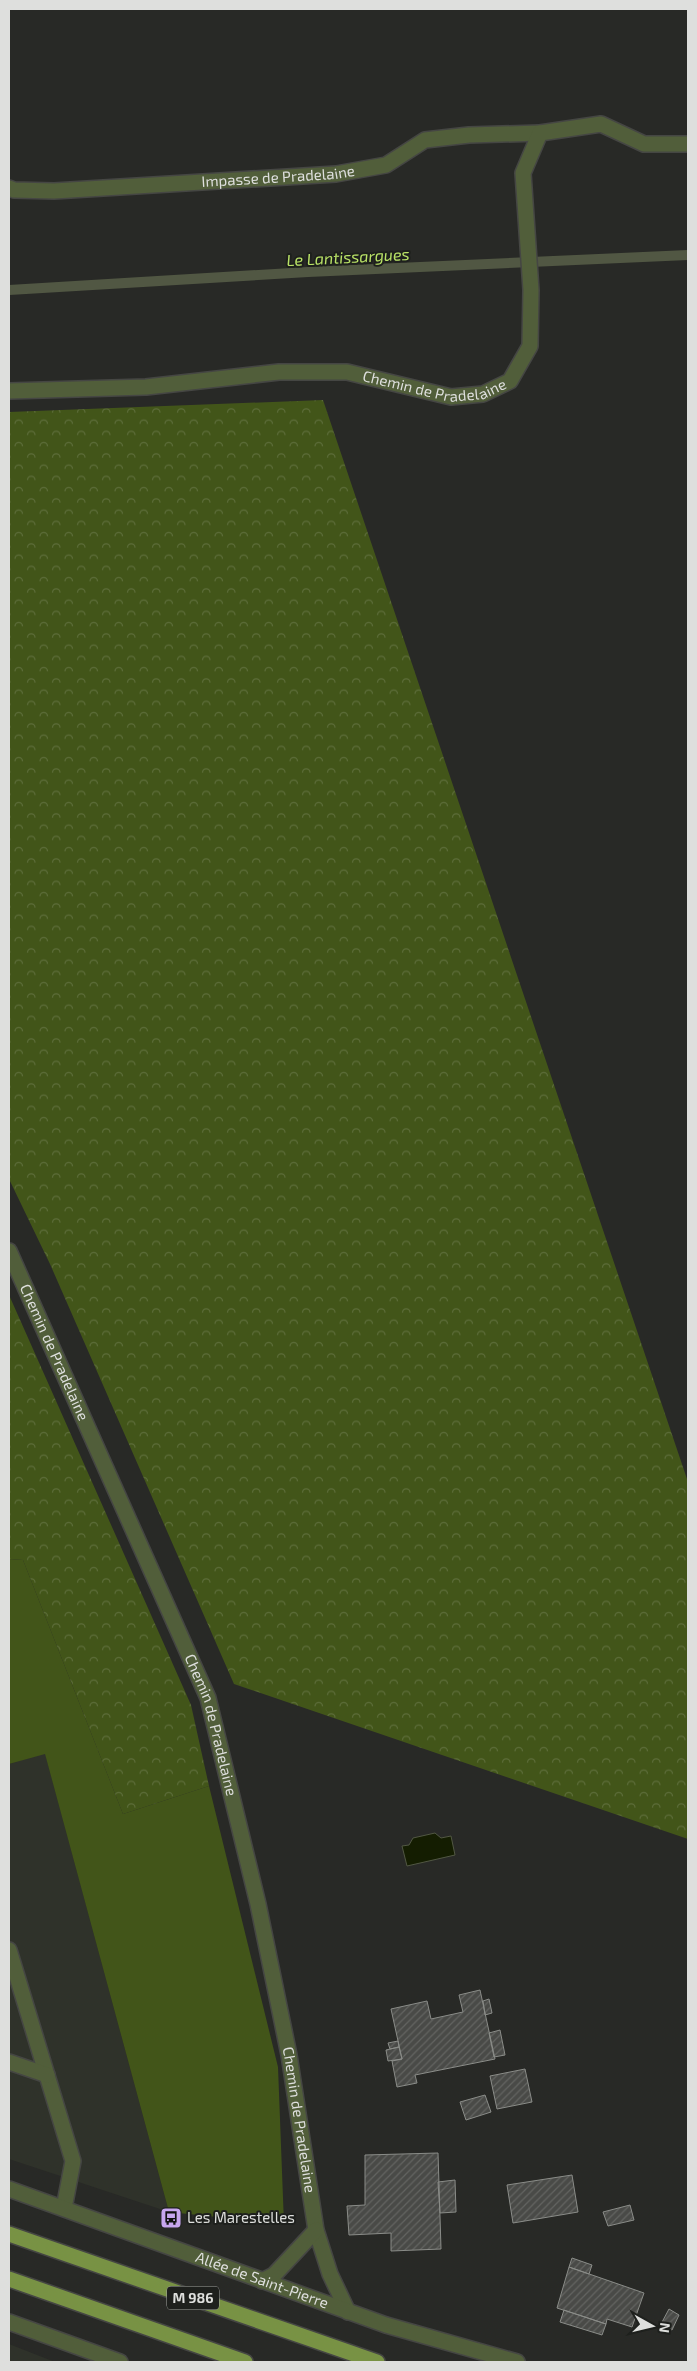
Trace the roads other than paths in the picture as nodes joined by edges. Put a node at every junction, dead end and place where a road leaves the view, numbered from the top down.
1 (540, 133) junction
2 (688, 144) edge
3 (9, 188) edge
4 (9, 391) edge
5 (9, 1251) edge
6 (9, 1950) edge
7 (9, 2062) edge
8 (47, 2075) junction
9 (9, 2189) edge
10 (64, 2208) junction
11 (316, 2230) junction
12 (9, 2234) edge
13 (9, 2279) edge
14 (262, 2280) junction
15 (348, 2312) junction
16 (9, 2322) edge
17 (120, 2362) edge
18 (245, 2362) edge
19 (376, 2362) edge
20 (517, 2362) edge

1 - 2 street
1 - 3 street, Impasse de Pradelaine
1 - 4 street, Chemin de Pradelaine
5 - 11 street, Chemin de Pradelaine
6 - 8 street
7 - 8 street
8 - 10 street
9 - 10 street, Allée de Saint-Pierre
10 - 14 street, Allée de Saint-Pierre
11 - 14 street
11 - 15 street, Chemin de Pradelaine
12 - 19 main road, M 986
13 - 18 main road
14 - 15 street, Allée de Saint-Pierre
15 - 20 street, Allée de Saint-Pierre
16 - 17 street

